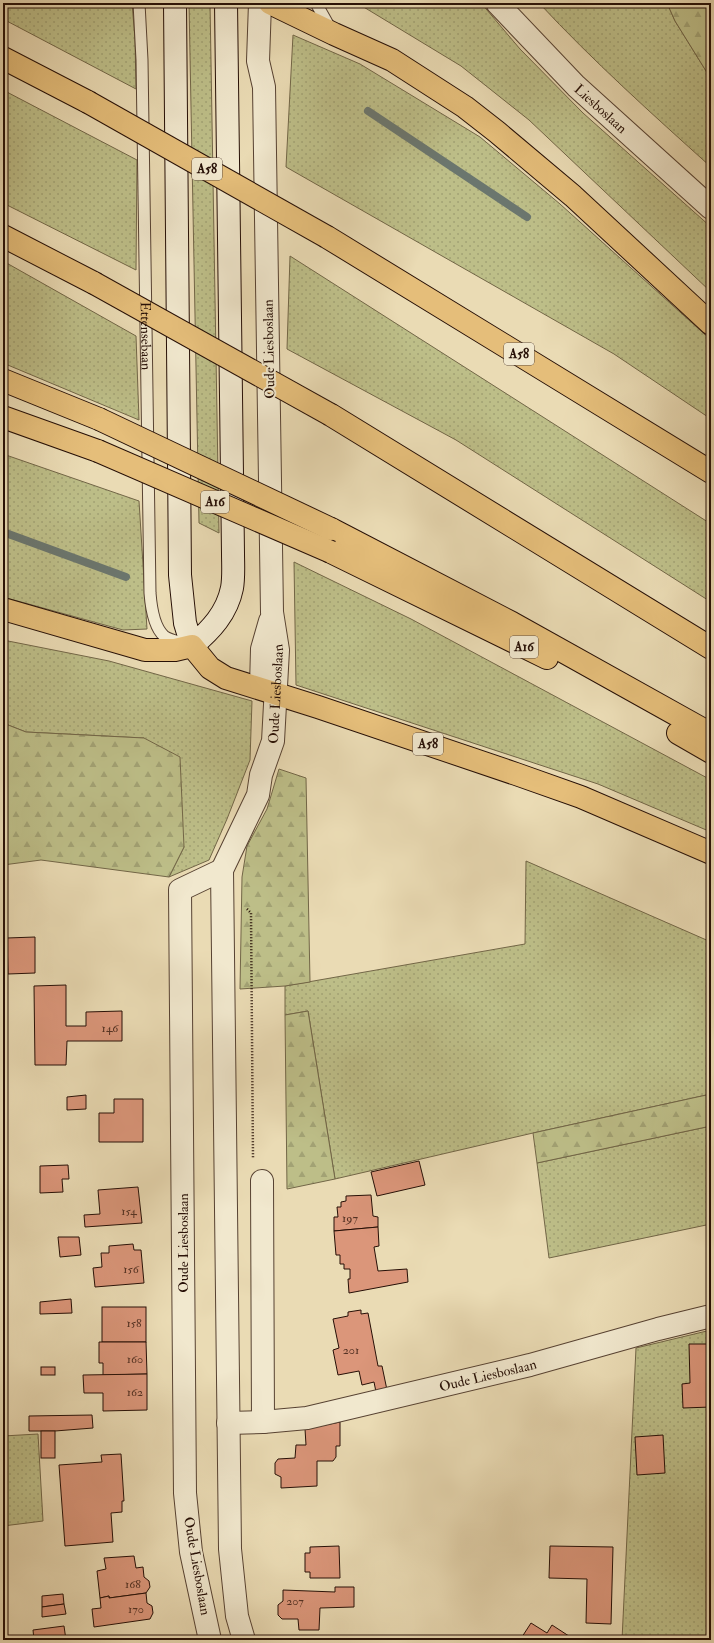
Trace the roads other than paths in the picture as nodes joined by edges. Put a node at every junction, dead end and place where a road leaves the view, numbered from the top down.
1 (139, 3) edge
2 (175, 3) edge
3 (226, 3) edge
4 (316, 3) edge
5 (497, 3) edge
6 (270, 4) edge
7 (334, 34) junction
8 (3, 58) edge
9 (711, 208) edge
10 (3, 236) edge
11 (711, 324) edge
12 (3, 380) edge
13 (3, 417) edge
14 (711, 472) edge
15 (3, 609) edge
16 (192, 646) junction
17 (711, 648) edge
18 (268, 692) junction
19 (711, 734) edge
20 (711, 752) edge
21 (711, 852) edge
22 (222, 870) junction
23 (262, 1181) dead end
24 (711, 1316) edge
25 (263, 1422) junction
26 (228, 1423) junction
27 (210, 1640) edge
28 (244, 1640) edge

1 - 16 lane, Ettensebaan
2 - 16 street
3 - 16 street
4 - 7 lane
5 - 9 street, Liesboslaan
6 - 7 highway
6 - 18 street, Oude Liesboslaan
7 - 11 highway
8 - 14 highway, A58, bridge
10 - 17 highway, bridge
12 - 19 highway, bridge
13 - 20 highway, A16, bridge
15 - 16 highway
16 - 18 highway
18 - 21 highway, A58
18 - 22 street, Oude Liesboslaan
22 - 26 street, Oude Liesboslaan
22 - 27 street, Oude Liesboslaan
23 - 25 street
24 - 25 street, Oude Liesboslaan
25 - 26 street, Oude Liesboslaan
26 - 28 street, Oude Liesboslaan

